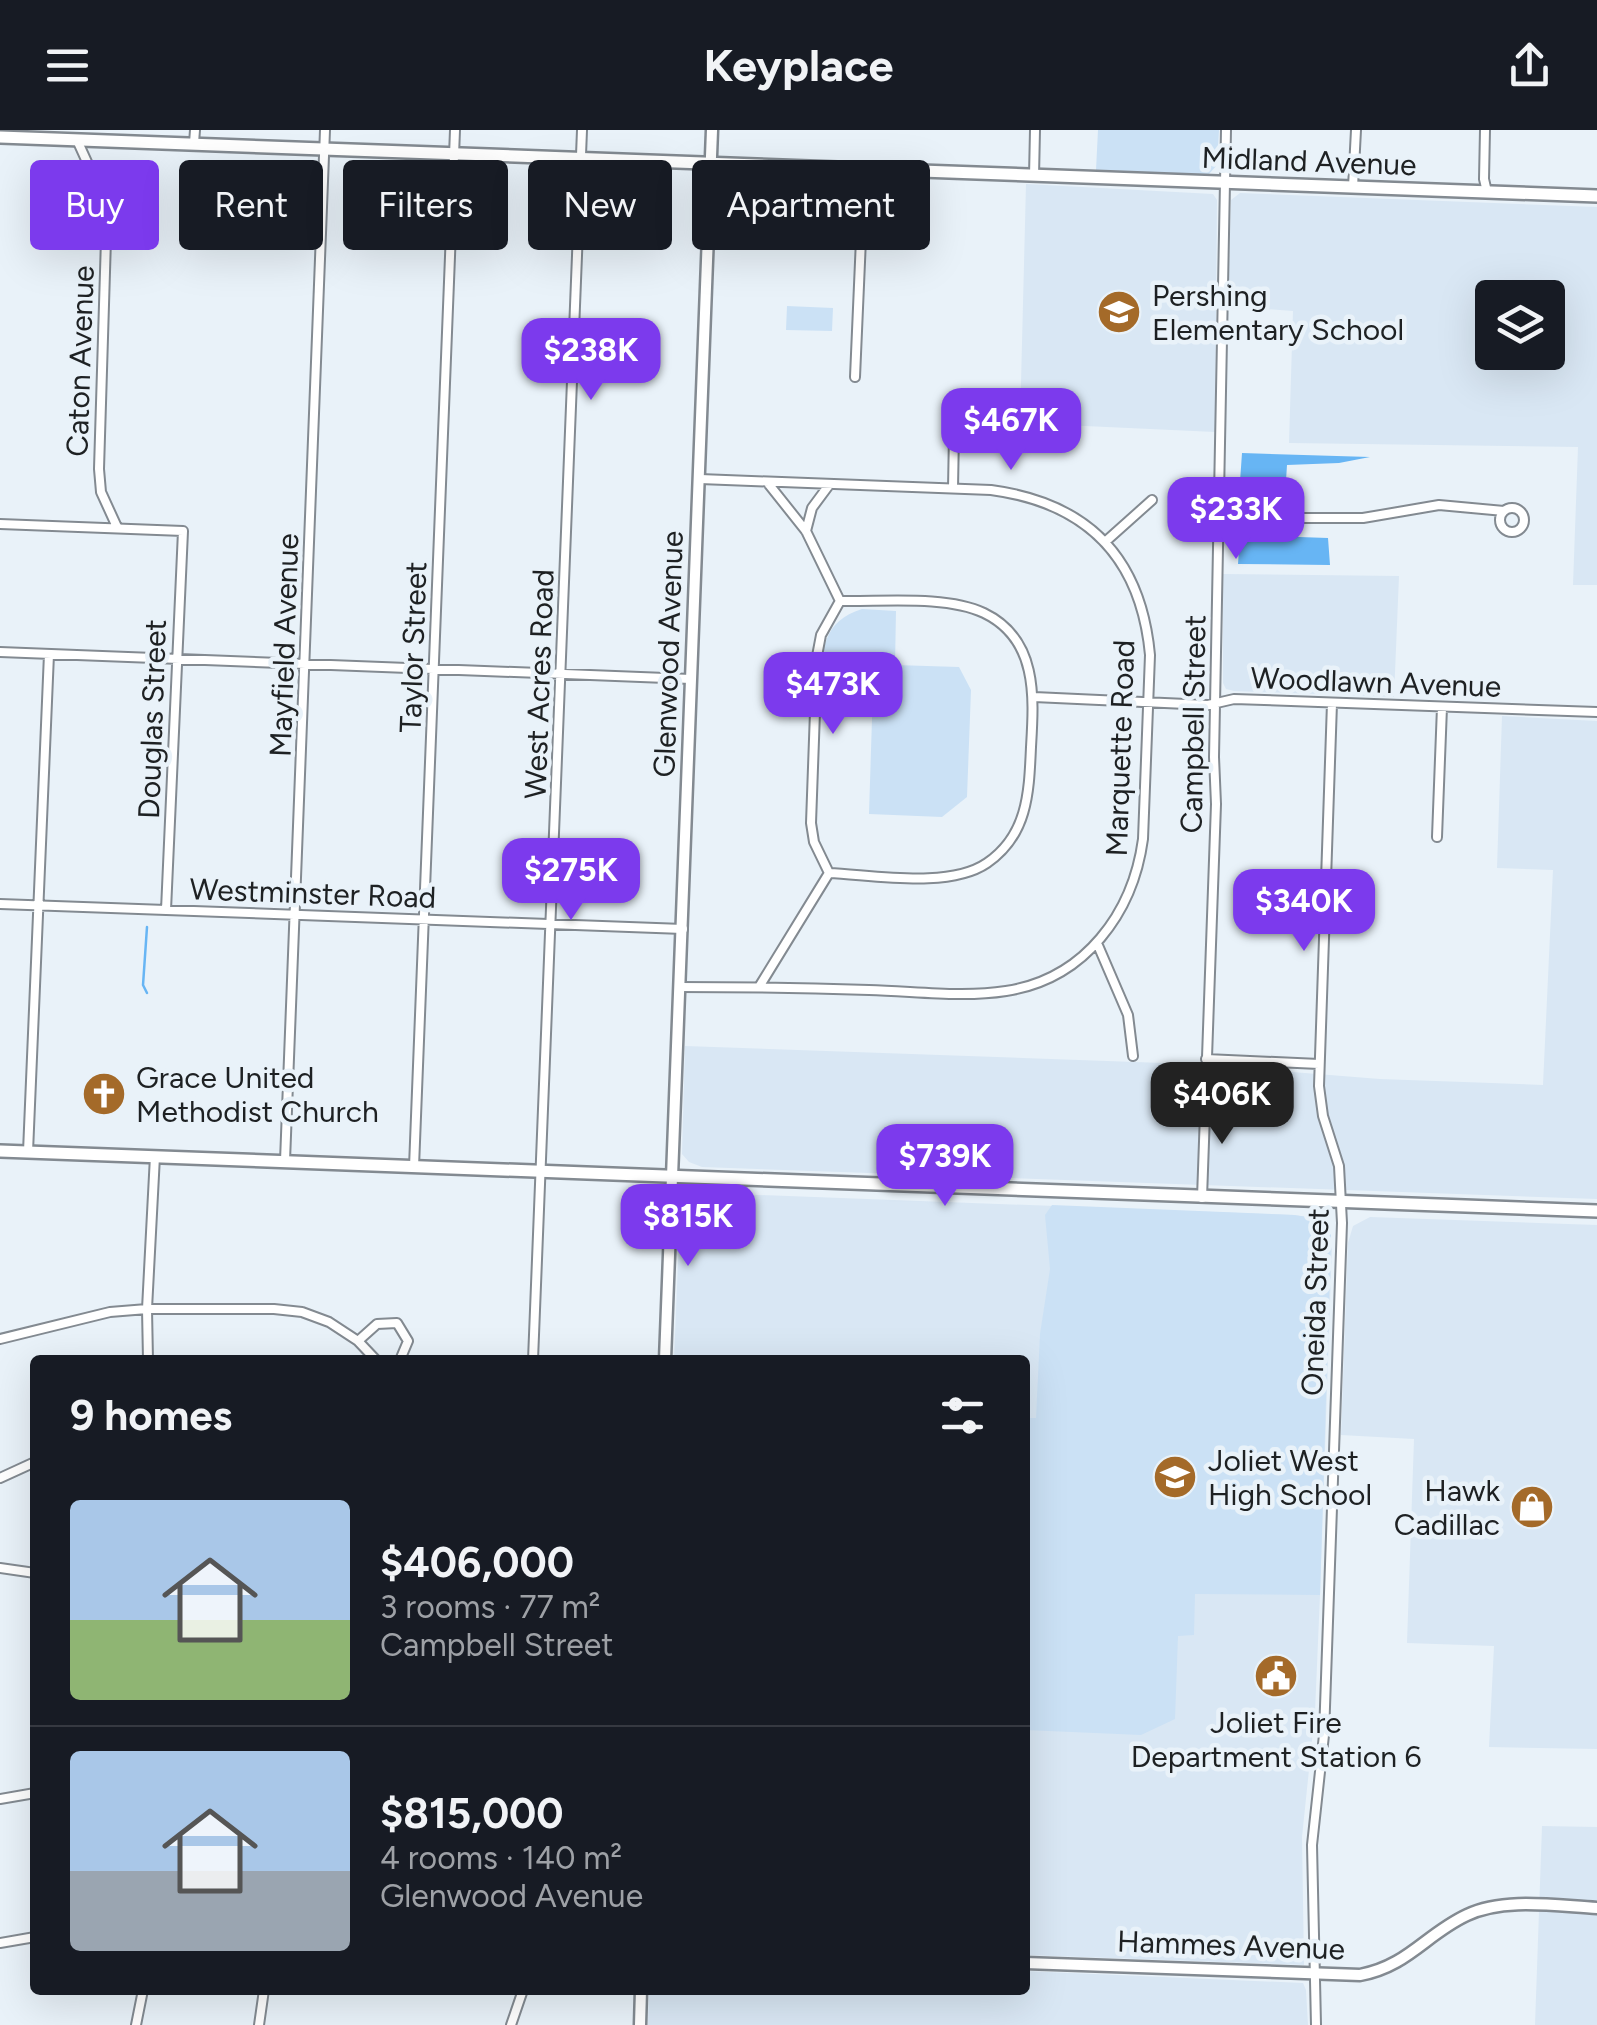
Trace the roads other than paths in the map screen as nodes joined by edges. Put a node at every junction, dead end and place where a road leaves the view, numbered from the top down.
1 (325, 130) edge
2 (455, 130) edge
3 (582, 130) edge
4 (712, 130) edge
5 (1035, 130) edge
6 (1226, 130) edge
7 (1356, 130) edge
8 (1486, 130) edge
9 (68, 136) edge
10 (0, 137) edge
11 (195, 137) edge
12 (324, 148) junction
13 (454, 154) junction
14 (581, 158) junction
15 (711, 160) edge
16 (692, 163) edge
17 (930, 172) edge
18 (1034, 176) junction
19 (1224, 183) junction
20 (1354, 187) junction
21 (1487, 192) junction
22 (1597, 196) edge
23 (708, 250) edge
24 (861, 250) edge
25 (855, 377) dead end
26 (954, 434) dead end
27 (700, 479) junction
28 (767, 482) junction
29 (829, 485) junction
30 (953, 488) junction
31 (1152, 500) dead end
32 (1219, 510) junction
33 (1504, 511) dead end
34 (1292, 518) junction
35 (1218, 520) junction
36 (0, 524) edge
37 (117, 527) junction
38 (806, 531) junction
39 (1105, 542) junction
40 (840, 601) junction
41 (0, 652) edge
42 (49, 654) junction
43 (176, 658) junction
44 (306, 664) junction
45 (435, 668) junction
46 (562, 674) junction
47 (691, 679) junction
48 (1034, 697) junction
49 (1332, 702) junction
50 (1146, 703) junction
51 (1216, 703) junction
52 (1442, 707) junction
53 (1597, 712) edge
54 (1437, 837) dead end
55 (830, 873) junction
56 (0, 904) edge
57 (39, 905) junction
58 (166, 910) junction
59 (296, 916) junction
60 (425, 920) junction
61 (552, 926) junction
62 (683, 929) junction
63 (1097, 944) junction
64 (679, 987) junction
65 (758, 987) junction
66 (1134, 1056) dead end
67 (1206, 1059) junction
68 (1318, 1064) junction
69 (0, 1151) edge
70 (28, 1152) junction
71 (155, 1156) junction
72 (285, 1161) junction
73 (414, 1166) junction
74 (540, 1171) junction
75 (672, 1177) junction
76 (1202, 1198) junction
77 (1341, 1203) junction
78 (1597, 1211) edge
79 (146, 1309) junction
80 (0, 1339) edge
81 (358, 1341) junction
82 (148, 1355) edge
83 (371, 1355) edge
84 (402, 1355) edge
85 (533, 1355) edge
86 (665, 1355) edge
87 (30, 1464) edge
88 (0, 1478) edge
89 (0, 1568) edge
90 (30, 1572) edge
91 (30, 1794) edge
92 (0, 1799) edge
93 (1597, 1908) edge
94 (30, 1939) edge
95 (0, 1943) edge
96 (1030, 1963) edge
97 (1314, 1975) junction
98 (142, 1995) edge
99 (263, 1995) edge
100 (521, 1995) edge
101 (642, 1995) edge
102 (136, 2025) edge
103 (259, 2025) edge
104 (511, 2025) edge
105 (640, 2025) edge
106 (1316, 2025) edge

1 - 12 street, Mayfield Avenue
2 - 13 street, Taylor Street
3 - 14 street, West Acres Road
4 - 15 street, Glenwood Avenue
5 - 18 street
6 - 19 street, Campbell Street
7 - 20 street
8 - 21 street
9 - 10 main road, Midland Avenue
9 - 11 main road, Midland Avenue
9 - 37 street, Caton Avenue
11 - 12 main road, Midland Avenue
12 - 13 main road, Midland Avenue
12 - 44 street, Mayfield Avenue
13 - 14 main road, Midland Avenue
13 - 45 street, Taylor Street
14 - 16 main road, Midland Avenue
14 - 46 street, West Acres Road
17 - 18 main road, Midland Avenue
18 - 19 main road, Midland Avenue
19 - 20 main road, Midland Avenue
19 - 32 street, Campbell Street
20 - 21 main road, Midland Avenue
21 - 22 main road, Midland Avenue
23 - 27 street, Glenwood Avenue
24 - 25 street
26 - 30 street
27 - 28 street, Marquette Road
27 - 47 street, Glenwood Avenue
28 - 29 street, Marquette Road
28 - 38 street
29 - 30 street, Marquette Road
29 - 38 street
30 - 39 street, Marquette Road
31 - 39 street
32 - 34 street
32 - 35 street, Campbell Street
33 - 34 street
34 - 35 street
35 - 51 street, Campbell Street
36 - 37 street
37 - 43 street, Douglas Street
38 - 40 street
39 - 50 street, Marquette Road
40 - 48 street
40 - 55 street
41 - 42 street
42 - 43 street
42 - 57 street
43 - 44 street
43 - 58 street, Douglas Street
44 - 45 street
44 - 59 street, Mayfield Avenue
45 - 46 street
45 - 60 street, Taylor Street
46 - 47 street
46 - 61 street, West Acres Road
47 - 62 street, Glenwood Avenue
48 - 50 street, Woodlawn Avenue
48 - 55 street
49 - 51 street, Woodlawn Avenue
49 - 52 street, Woodlawn Avenue
49 - 68 street, Oneida Street
50 - 51 street, Woodlawn Avenue
50 - 63 street, Marquette Road
51 - 67 street, Campbell Street
52 - 53 street, Woodlawn Avenue
52 - 54 street
55 - 65 street
56 - 57 street, Westminster Road
57 - 58 street, Westminster Road
57 - 70 street
58 - 59 street, Westminster Road
59 - 60 street, Westminster Road
59 - 72 street, Mayfield Avenue
60 - 61 street, Westminster Road
60 - 73 street, Taylor Street
61 - 62 street, Westminster Road
61 - 74 street, West Acres Road
62 - 64 street, Glenwood Avenue
63 - 65 street, Marquette Road
63 - 66 street
64 - 65 street, Marquette Road
64 - 75 street, Glenwood Avenue
67 - 68 street
67 - 76 street, Campbell Street
68 - 77 street, Oneida Street
69 - 70 main road
70 - 71 main road
71 - 72 main road
71 - 79 street
72 - 73 main road
73 - 74 main road
74 - 75 main road
74 - 85 street, West Acres Road
75 - 76 main road
75 - 86 street, Glenwood Avenue
76 - 77 main road
77 - 78 main road
77 - 97 street, Oneida Street
79 - 80 street
79 - 81 street
79 - 82 street
81 - 83 street
81 - 84 street
87 - 88 street
89 - 90 street
91 - 92 street
93 - 97 street, Hammes Avenue
94 - 95 street
96 - 97 street, Hammes Avenue
97 - 106 street, Oneida Street
98 - 102 street
99 - 103 street
100 - 104 street
101 - 105 street

